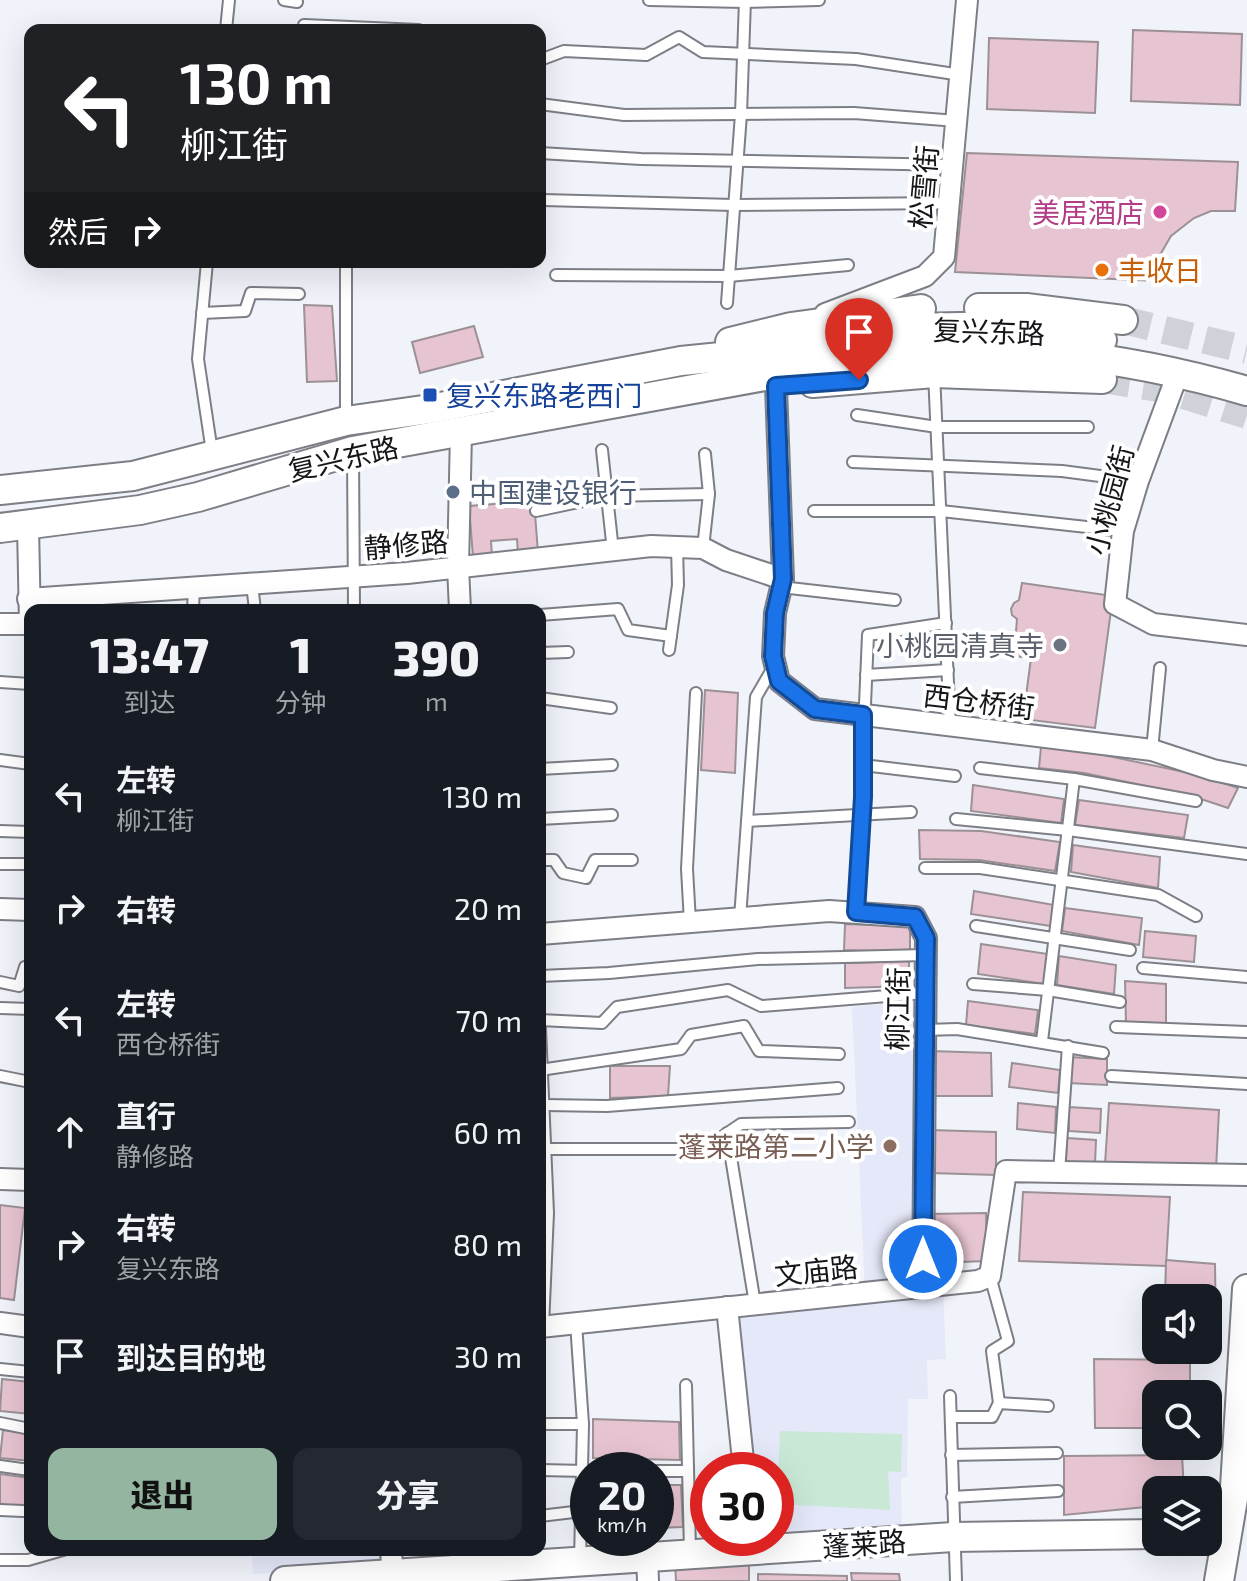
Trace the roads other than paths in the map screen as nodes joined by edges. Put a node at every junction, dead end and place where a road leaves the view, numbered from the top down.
1 (229, 0) edge
2 (284, 0) edge
3 (649, 0) edge
4 (819, 0) edge
5 (967, 0) edge
6 (745, 1) edge
7 (297, 2) dead end
8 (227, 24) edge
9 (743, 54) junction
10 (546, 58) edge
11 (961, 75) junction
12 (546, 105) edge
13 (741, 114) junction
14 (957, 121) junction
15 (546, 153) edge
16 (738, 159) junction
17 (953, 165) junction
18 (546, 200) edge
19 (949, 203) junction
20 (734, 205) junction
21 (848, 265) dead end
22 (206, 268) edge
23 (346, 268) edge
24 (556, 275) dead end
25 (729, 276) junction
26 (299, 294) dead end
27 (727, 303) dead end
28 (202, 313) junction
29 (1123, 320) tunnel mouth
30 (791, 327) junction
31 (681, 361) junction
32 (1247, 372) edge
33 (934, 373) junction
34 (1178, 373) junction
35 (1102, 379) tunnel mouth
36 (776, 386) junction
37 (688, 391) junction
38 (1247, 391) edge
39 (857, 415) dead end
40 (346, 421) junction
41 (937, 427) junction
42 (1088, 427) dead end
43 (461, 433) junction
44 (602, 450) dead end
45 (353, 451) junction
46 (212, 454) junction
47 (705, 454) dead end
48 (853, 462) dead end
49 (939, 464) junction
50 (1138, 481) junction
51 (0, 490) edge
52 (709, 494) junction
53 (607, 496) junction
54 (536, 511) dead end
55 (814, 511) dead end
56 (941, 511) junction
57 (28, 526) junction
58 (0, 528) edge
59 (1123, 531) junction
60 (677, 547) junction
61 (703, 548) junction
62 (613, 551) junction
63 (458, 567) junction
64 (354, 577) junction
65 (782, 583) junction
66 (252, 584) junction
67 (194, 587) junction
68 (28, 599) junction
69 (895, 600) dead end
70 (28, 604) edge
71 (193, 604) edge
72 (254, 604) edge
73 (354, 604) edge
74 (460, 604) edge
75 (546, 615) edge
76 (946, 623) junction
77 (0, 624) edge
78 (24, 624) edge
79 (1247, 635) edge
80 (671, 636) junction
81 (669, 650) dead end
82 (568, 652) dead end
83 (546, 653) edge
84 (775, 665) junction
85 (1160, 668) dead end
86 (948, 670) junction
87 (866, 675) junction
88 (0, 682) edge
89 (24, 684) edge
90 (696, 693) dead end
91 (546, 699) edge
92 (611, 708) dead end
93 (863, 715) junction
94 (950, 727) junction
95 (1152, 750) junction
96 (0, 760) edge
97 (24, 763) edge
98 (612, 765) dead end
99 (863, 765) junction
100 (980, 768) dead end
101 (546, 769) edge
102 (955, 776) dead end
103 (1247, 777) edge
104 (1074, 779) junction
105 (1196, 801) dead end
106 (911, 812) dead end
107 (862, 813) junction
108 (612, 815) dead end
109 (546, 819) edge
110 (956, 819) dead end
111 (747, 821) junction
112 (1068, 830) junction
113 (0, 831) edge
114 (24, 832) edge
115 (1247, 854) edge
116 (546, 860) edge
117 (632, 860) dead end
118 (0, 864) edge
119 (24, 864) edge
120 (925, 868) dead end
121 (1062, 880) junction
122 (0, 909) edge
123 (24, 910) edge
124 (856, 912) junction
125 (1196, 916) dead end
126 (740, 918) junction
127 (690, 922) junction
128 (976, 926) dead end
129 (546, 934) edge
130 (1055, 937) junction
131 (1130, 950) dead end
132 (926, 955) junction
133 (1143, 968) dead end
134 (24, 970) edge
135 (546, 976) edge
136 (1247, 977) edge
137 (0, 982) edge
138 (973, 984) dead end
139 (1048, 990) junction
140 (925, 993) junction
141 (1120, 1002) dead end
142 (0, 1008) edge
143 (24, 1009) edge
144 (546, 1020) edge
145 (1116, 1027) dead end
146 (925, 1030) junction
147 (1247, 1032) edge
148 (1042, 1041) junction
149 (1068, 1046) junction
150 (1103, 1053) dead end
151 (839, 1054) dead end
152 (546, 1069) edge
153 (0, 1076) edge
154 (1111, 1076) dead end
155 (24, 1081) edge
156 (1247, 1084) edge
157 (838, 1088) dead end
158 (546, 1105) edge
159 (849, 1122) dead end
160 (727, 1133) junction
161 (546, 1149) edge
162 (1059, 1172) junction
163 (1247, 1175) edge
164 (0, 1179) edge
165 (24, 1180) edge
166 (990, 1276) junction
167 (923, 1287) junction
168 (1247, 1289) edge
169 (755, 1304) junction
170 (727, 1307) junction
171 (0, 1323) edge
172 (576, 1323) junction
173 (24, 1326) edge
174 (546, 1327) edge
175 (0, 1369) edge
176 (24, 1371) edge
177 (686, 1385) dead end
178 (950, 1396) dead end
179 (999, 1403) junction
180 (1048, 1406) dead end
181 (951, 1417) junction
182 (0, 1423) edge
183 (546, 1424) edge
184 (583, 1424) junction
185 (24, 1428) edge
186 (584, 1452) edge
187 (742, 1452) edge
188 (1057, 1453) dead end
189 (951, 1455) junction
190 (0, 1466) edge
191 (24, 1469) edge
192 (546, 1470) edge
193 (570, 1471) edge
194 (674, 1471) edge
195 (688, 1471) junction
196 (1058, 1491) dead end
197 (952, 1497) junction
198 (0, 1510) edge
199 (23, 1511) dead end
200 (570, 1512) edge
201 (546, 1515) edge
202 (1228, 1525) edge
203 (1142, 1534) edge
204 (953, 1537) junction
205 (794, 1543) edge
206 (690, 1555) joint
207 (42, 1556) edge
208 (580, 1556) edge
209 (0, 1560) edge
210 (580, 1561) junction
211 (392, 1568) edge
212 (648, 1569) edge
213 (285, 1581) edge
214 (956, 1581) edge
215 (1219, 1581) edge

1 - 8 lane
2 - 7 lane
3 - 6 lane
4 - 6 lane
5 - 11 street, 松雪街
6 - 9 lane
9 - 10 lane
9 - 11 lane
9 - 13 lane
11 - 14 street, 松雪街
12 - 13 lane
13 - 14 lane
13 - 16 lane
14 - 17 street, 松雪街
15 - 16 lane
16 - 17 lane
16 - 20 lane
17 - 19 street, 松雪街
18 - 20 lane
19 - 20 lane
19 - 30 street, 松雪街
20 - 25 lane
21 - 25 lane
22 - 28 lane
23 - 40 lane
24 - 25 lane
25 - 27 lane
26 - 28 lane
28 - 46 lane
29 - 30 main road, 复兴东路
30 - 31 main road, 复兴东路
31 - 32 main road, 复兴东路
31 - 40 main road, 复兴东路
33 - 35 main road, 复兴东路
33 - 36 main road, 复兴东路
33 - 41 lane
34 - 37 main road, 复兴东路
34 - 38 main road, 复兴东路
34 - 50 street, 小桃园街
36 - 37 main road, 复兴东路
36 - 65 street
37 - 43 main road, 复兴东路
39 - 41 lane
40 - 46 main road, 复兴东路
41 - 42 lane
41 - 49 lane
43 - 45 main road, 复兴东路
43 - 63 street
44 - 53 lane
45 - 57 main road, 复兴东路
45 - 64 lane
46 - 51 main road, 复兴东路
47 - 52 lane
48 - 49 lane
49 - 50 lane
49 - 56 lane
50 - 59 street, 小桃园街
52 - 53 lane
52 - 61 lane
53 - 54 lane
53 - 62 lane
55 - 56 lane
56 - 59 lane
56 - 76 lane
57 - 58 main road, 复兴东路
57 - 68 street
59 - 79 street, 小桃园街
60 - 61 street, 静修路
60 - 62 street, 静修路
60 - 80 lane
61 - 65 street, 静修路
62 - 63 street, 静修路
63 - 64 street, 静修路
63 - 74 street
64 - 66 street, 静修路
64 - 73 lane
65 - 69 lane
65 - 84 street
66 - 67 street, 静修路
66 - 72 lane
67 - 68 street, 静修路
67 - 71 lane
68 - 70 street
75 - 80 lane
76 - 86 lane
76 - 87 lane
77 - 78 street
80 - 81 lane
82 - 83 lane
84 - 93 street, 西仓桥街
84 - 111 lane
85 - 95 lane
86 - 87 lane
86 - 94 lane
87 - 93 lane
88 - 89 lane
90 - 127 lane
91 - 92 lane
93 - 94 street, 西仓桥街
93 - 99 lane
94 - 95 street, 西仓桥街
95 - 103 street, 西仓桥街
96 - 97 lane
98 - 101 lane
99 - 102 lane
99 - 107 lane
100 - 104 lane
104 - 105 lane
104 - 112 lane
106 - 107 lane
107 - 111 lane
107 - 124 lane
108 - 109 lane
110 - 112 lane
111 - 126 lane
112 - 115 lane
112 - 121 lane
113 - 114 lane
116 - 117 lane
118 - 119 lane
120 - 121 lane
121 - 125 lane
121 - 130 lane
122 - 123 street
124 - 126 street, 柳江街
124 - 132 street, 柳江街
126 - 127 street, 柳江街
127 - 129 street, 柳江街
128 - 130 lane
130 - 131 lane
130 - 139 lane
132 - 135 lane
132 - 140 street, 柳江街
133 - 136 lane
134 - 137 lane
138 - 139 lane
139 - 141 lane
139 - 148 lane
140 - 144 lane
140 - 146 street, 柳江街
142 - 143 lane
145 - 147 lane
146 - 148 lane
146 - 167 street, 柳江街
148 - 149 lane
149 - 150 lane
149 - 162 lane
151 - 152 lane
153 - 155 lane
154 - 156 lane
157 - 158 lane
159 - 160 lane
160 - 161 lane
160 - 169 lane
162 - 163 street
162 - 166 street
164 - 165 street
166 - 167 street, 文庙路
166 - 179 lane
167 - 169 street, 文庙路
168 - 202 main road
169 - 170 street, 文庙路
170 - 172 street, 文庙路
170 - 187 street
171 - 173 street
172 - 174 street, 文庙路
172 - 184 lane
175 - 176 lane
177 - 195 lane
178 - 181 lane
179 - 180 lane
179 - 181 lane
181 - 189 lane
182 - 185 lane
183 - 184 lane
184 - 186 lane
188 - 189 lane
189 - 197 lane
190 - 191 lane
192 - 193 lane
194 - 195 lane
195 - 206 lane
196 - 197 lane
197 - 204 lane
198 - 199 lane
200 - 201 lane
202 - 215 main road
203 - 204 main road, 蓬莱路
204 - 205 main road, 蓬莱路
204 - 214 lane
206 - 212 main road, 蓬莱路
207 - 209 lane
208 - 210 lane
210 - 211 main road, 蓬莱路
210 - 212 main road, 蓬莱路
211 - 213 main road, 蓬莱路

